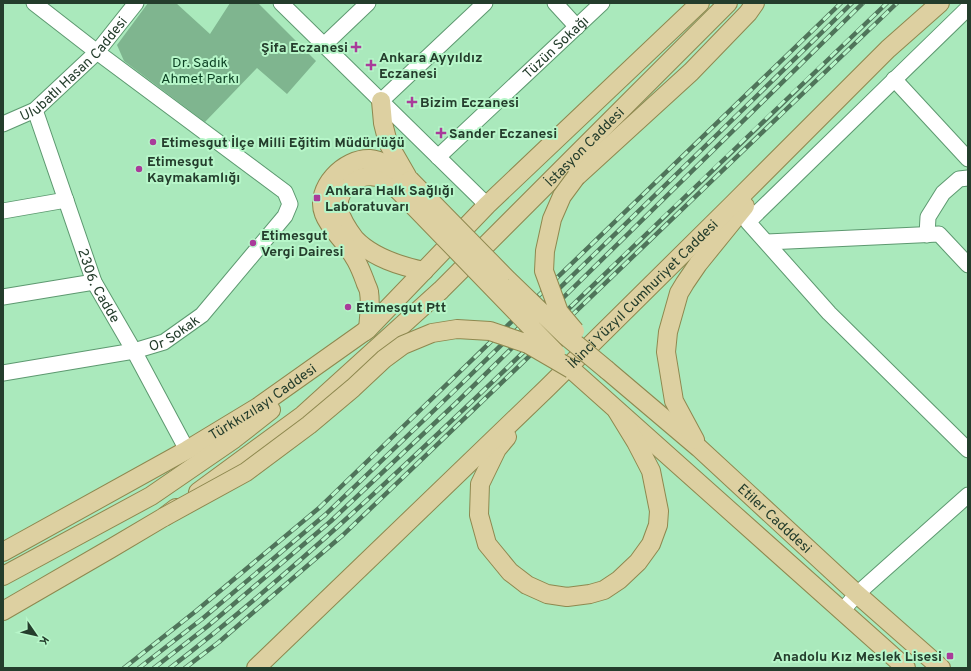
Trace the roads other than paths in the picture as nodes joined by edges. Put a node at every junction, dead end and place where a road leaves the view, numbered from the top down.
1 (34, 3) edge
2 (136, 3) edge
3 (281, 3) edge
4 (368, 3) edge
5 (485, 3) edge
6 (555, 3) edge
7 (602, 3) edge
8 (700, 3) edge
9 (728, 3) edge
10 (755, 3) edge
11 (940, 3) edge
12 (968, 8) edge
13 (577, 27) junction
14 (324, 45) junction
15 (97, 52) junction
16 (894, 79) junction
17 (381, 101) junction
18 (35, 110) junction
19 (3, 124) edge
20 (438, 157) junction
21 (968, 159) edge
22 (773, 164) junction
23 (968, 178) edge
24 (404, 185) junction
25 (66, 200) junction
26 (487, 205) junction
27 (3, 211) edge
28 (927, 234) junction
29 (767, 242) junction
30 (968, 264) edge
31 (424, 271) junction
32 (94, 282) junction
33 (3, 297) edge
34 (368, 329) junction
35 (134, 351) junction
36 (571, 368) junction
37 (608, 370) junction
38 (3, 373) edge
39 (547, 388) junction
40 (617, 411) junction
41 (699, 448) junction
42 (187, 450) junction
43 (968, 450) edge
44 (968, 495) edge
45 (164, 517) junction
46 (3, 552) edge
47 (3, 576) edge
48 (857, 594) junction
49 (3, 611) edge
50 (842, 611) junction
51 (256, 668) edge
52 (906, 668) edge
53 (941, 668) edge

1 - 15 street
2 - 15 street, Ulubatlı Hasan Caddesi
3 - 14 street
4 - 14 street
5 - 17 street
6 - 13 street
7 - 13 street, Tüzün Sokağı
8 - 26 main road, İstasyon Caddesi
9 - 45 main road, İstasyon Caddesi
10 - 37 main road, bridge
11 - 22 main road, İkinci Yüzyıl Cumhuriyet Caddesi
12 - 16 street
13 - 20 street, Tüzün Sokağı
14 - 17 street
15 - 18 street, Ulubatlı Hasan Caddesi
15 - 35 street, Or Sokak
16 - 21 street
16 - 29 street
17 - 20 street
17 - 24 main road
18 - 19 street, Ulubatlı Hasan Caddesi
18 - 25 street, 2306. Cadde
20 - 26 street
22 - 39 main road, İkinci Yüzyıl Cumhuriyet Caddesi
22 - 41 main road
23 - 28 street
24 - 31 main road
24 - 34 main road
24 - 36 main road, bridge
24 - 37 main road, bridge
25 - 27 street
25 - 32 street, 2306. Cadde
26 - 31 main road, Türkkızılayı Caddesi
28 - 29 street
28 - 30 street
29 - 43 street
31 - 34 main road, Türkkızılayı Caddesi
32 - 33 street
32 - 35 street, 2306. Cadde
34 - 42 main road, Türkkızılayı Caddesi
34 - 47 main road
35 - 38 street, Or Sokak
35 - 42 street, 2306. Cadde
36 - 40 main road
36 - 45 main road, bridge
37 - 41 main road, Etiler Cadddesi
39 - 40 main road
39 - 51 main road, İkinci Yüzyıl Cumhuriyet Caddesi
40 - 50 main road
41 - 48 main road, Etiler Cadddesi
42 - 46 main road, Türkkızılayı Caddesi
44 - 48 street
45 - 49 main road
48 - 50 street
48 - 53 main road, Etiler Cadddesi
50 - 52 main road

